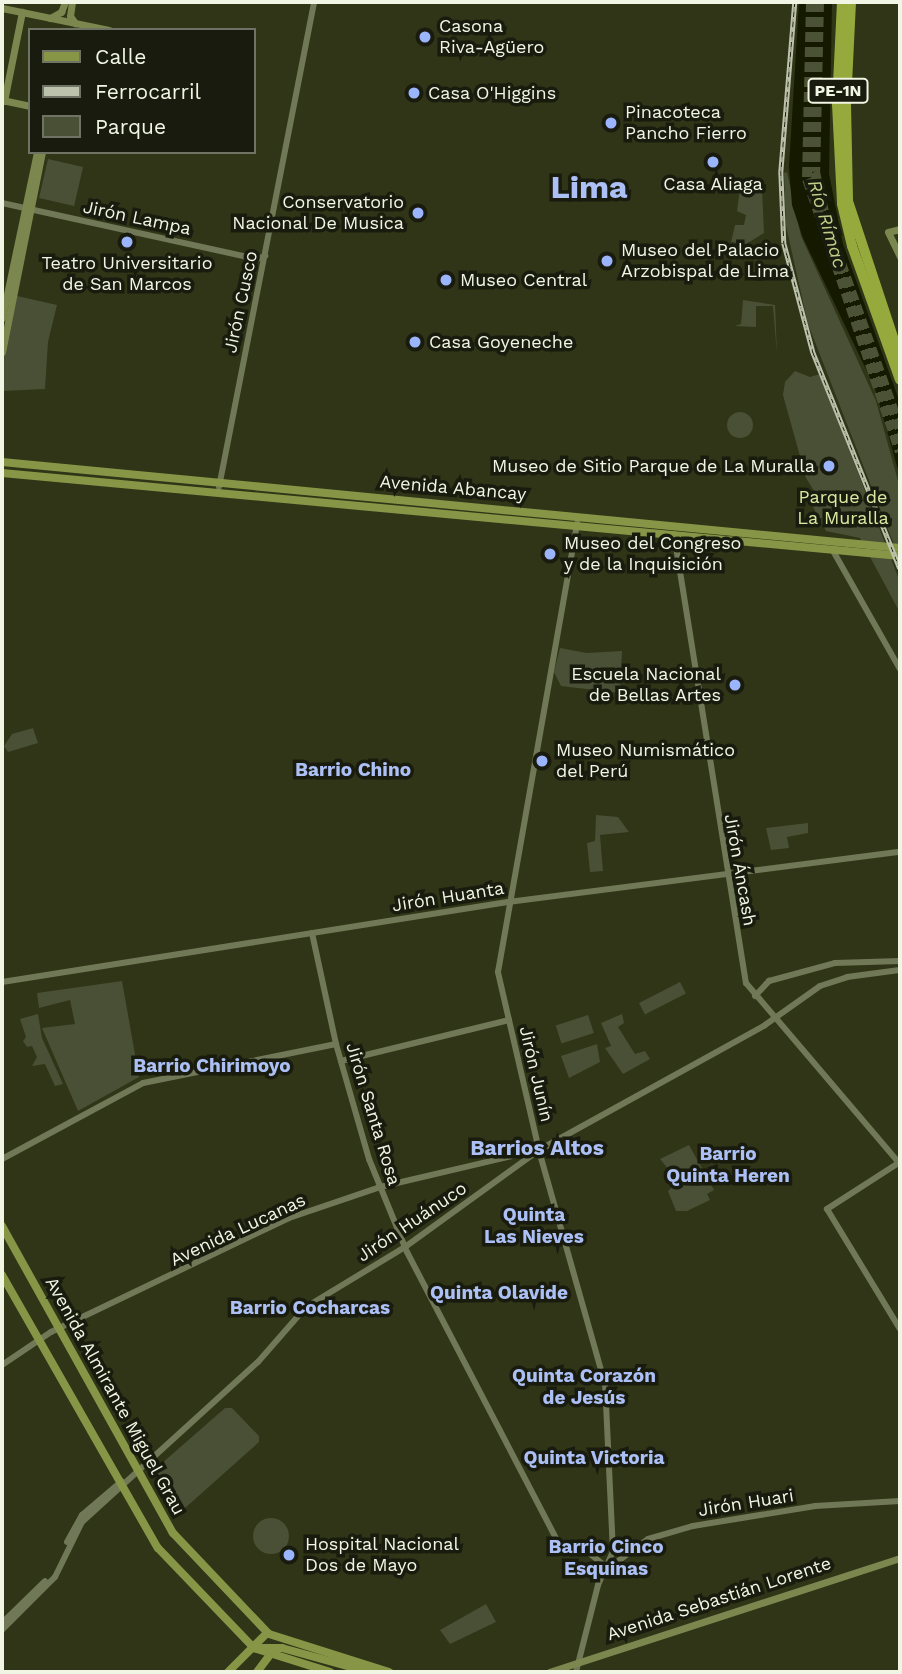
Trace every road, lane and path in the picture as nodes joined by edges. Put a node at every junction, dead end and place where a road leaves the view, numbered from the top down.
1 (65, 2) edge
2 (72, 2) edge
3 (314, 2) edge
4 (842, 2) edge
5 (853, 2) edge
6 (2, 8) edge
7 (22, 12) junction
8 (50, 18) junction
9 (79, 25) junction
10 (97, 28) edge
11 (3, 100) edge
12 (28, 106) edge
13 (39, 154) edge
14 (2, 203) edge
15 (27, 208) junction
16 (900, 229) edge
17 (265, 256) junction
18 (900, 257) edge
19 (2, 318) edge
20 (2, 352) edge
21 (900, 358) edge
22 (900, 380) edge
23 (2, 462) edge
24 (2, 473) edge
25 (220, 482) junction
26 (218, 495) junction
27 (578, 516) junction
28 (674, 525) junction
29 (576, 528) junction
30 (674, 538) junction
31 (823, 540) junction
32 (848, 547) junction
33 (900, 548) edge
34 (835, 552) junction
35 (900, 556) edge
36 (900, 669) edge
37 (900, 852) edge
38 (726, 873) junction
39 (508, 902) junction
40 (312, 933) junction
41 (900, 961) edge
42 (900, 970) edge
43 (2, 982) edge
44 (755, 996) junction
45 (778, 1017) junction
46 (509, 1020) junction
47 (336, 1044) junction
48 (341, 1062) junction
49 (539, 1150) junction
50 (2, 1159) edge
51 (900, 1163) edge
52 (380, 1186) junction
53 (2, 1226) edge
54 (405, 1247) junction
55 (2, 1275) edge
56 (900, 1329) edge
57 (61, 1330) junction
58 (39, 1340) junction
59 (2, 1365) edge
60 (137, 1470) junction
61 (123, 1482) junction
62 (900, 1501) edge
63 (900, 1558) edge
64 (608, 1568) junction
65 (2, 1623) edge
66 (2, 1630) edge
67 (267, 1633) junction
68 (274, 1647) junction
69 (254, 1648) junction
70 (578, 1663) junction
71 (228, 1672) edge
72 (257, 1672) edge
73 (330, 1672) edge
74 (369, 1672) edge
75 (389, 1672) edge
76 (549, 1672) edge
77 (576, 1672) edge

1 - 8 main road
2 - 9 main road
3 - 17 street, Jirón Cusco
4 - 22 highway, PE-1N
5 - 21 highway, PE-1N
6 - 7 main road
7 - 8 main road
7 - 11 main road
8 - 9 main road
9 - 10 main road
11 - 12 main road
13 - 15 main road
14 - 15 street, Jirón Lampa
15 - 17 street, Jirón Lampa
15 - 19 main road
15 - 20 main road
16 - 18 main road
17 - 25 street, Jirón Cusco
23 - 25 main road, Avenida Abancay
24 - 26 main road, Avenida Abancay
25 - 26 street, Jirón Cusco
25 - 27 main road, Avenida Abancay
26 - 29 main road, Avenida Abancay
27 - 28 main road, Avenida Abancay
27 - 29 street, Jirón Junín
28 - 30 street, Jirón Áncash
28 - 31 main road, Avenida Abancay
29 - 30 main road, Avenida Abancay
29 - 39 street, Jirón Junín
30 - 34 main road, Avenida Abancay
30 - 38 street, Jirón Áncash
31 - 32 main road, Avenida Abancay
31 - 34 street
32 - 33 main road, Avenida Abancay
32 - 34 main road, Avenida Abancay
32 - 35 main road, Avenida Abancay
34 - 36 street
37 - 38 street, Jirón Huanta
38 - 39 street, Jirón Huanta
38 - 44 street, Jirón Áncash
39 - 40 street, Jirón Huanta
39 - 46 street, Jirón Junín
40 - 43 street, Jirón Huanta
40 - 47 street, Jirón Santa Rosa
41 - 44 street
42 - 45 street, Jirón Huánuco
44 - 45 street, Jirón Áncash
45 - 49 street, Jirón Huánuco
45 - 51 street, Jirón Áncash
46 - 48 street
46 - 49 street, Jirón Junín
47 - 48 street, Jirón Santa Rosa
47 - 50 street
48 - 52 street, Jirón Santa Rosa
49 - 52 street, Avenida Lucanas
49 - 54 street, Jirón Huánuco
49 - 64 street, Jirón Junín
51 - 56 street
52 - 54 street, Jirón Santa Rosa
52 - 57 street, Avenida Lucanas
53 - 57 main road, Avenida Almirante Miguel Grau
54 - 60 street, Jirón Huánuco
54 - 64 street, Jirón Santa Rosa
55 - 58 main road, Avenida Almirante Miguel Grau
57 - 58 street, Avenida Lucanas
57 - 60 main road, Avenida Almirante Miguel Grau
58 - 59 street, Avenida Lucanas
58 - 61 main road, Avenida Almirante Miguel Grau
60 - 61 street, Jirón Huánuco
60 - 67 main road, Avenida Almirante Miguel Grau
61 - 65 street, Jirón Huánuco
61 - 66 street, Jirón Huánuco
61 - 69 main road, Avenida Almirante Miguel Grau
62 - 64 street, Jirón Huari
63 - 70 main road, Avenida Sebastián Lorente
64 - 70 street, Jirón Junín
67 - 68 main road, Avenida Almirante Miguel Grau
67 - 69 main road
68 - 69 main road, Avenida Almirante Miguel Grau
68 - 72 main road
68 - 73 main road, Avenida Almirante Miguel Grau
68 - 74 main road
68 - 75 main road, Avenida Almirante Miguel Grau
69 - 71 main road
70 - 76 main road, Avenida Sebastián Lorente
70 - 77 street, Jirón Junín

